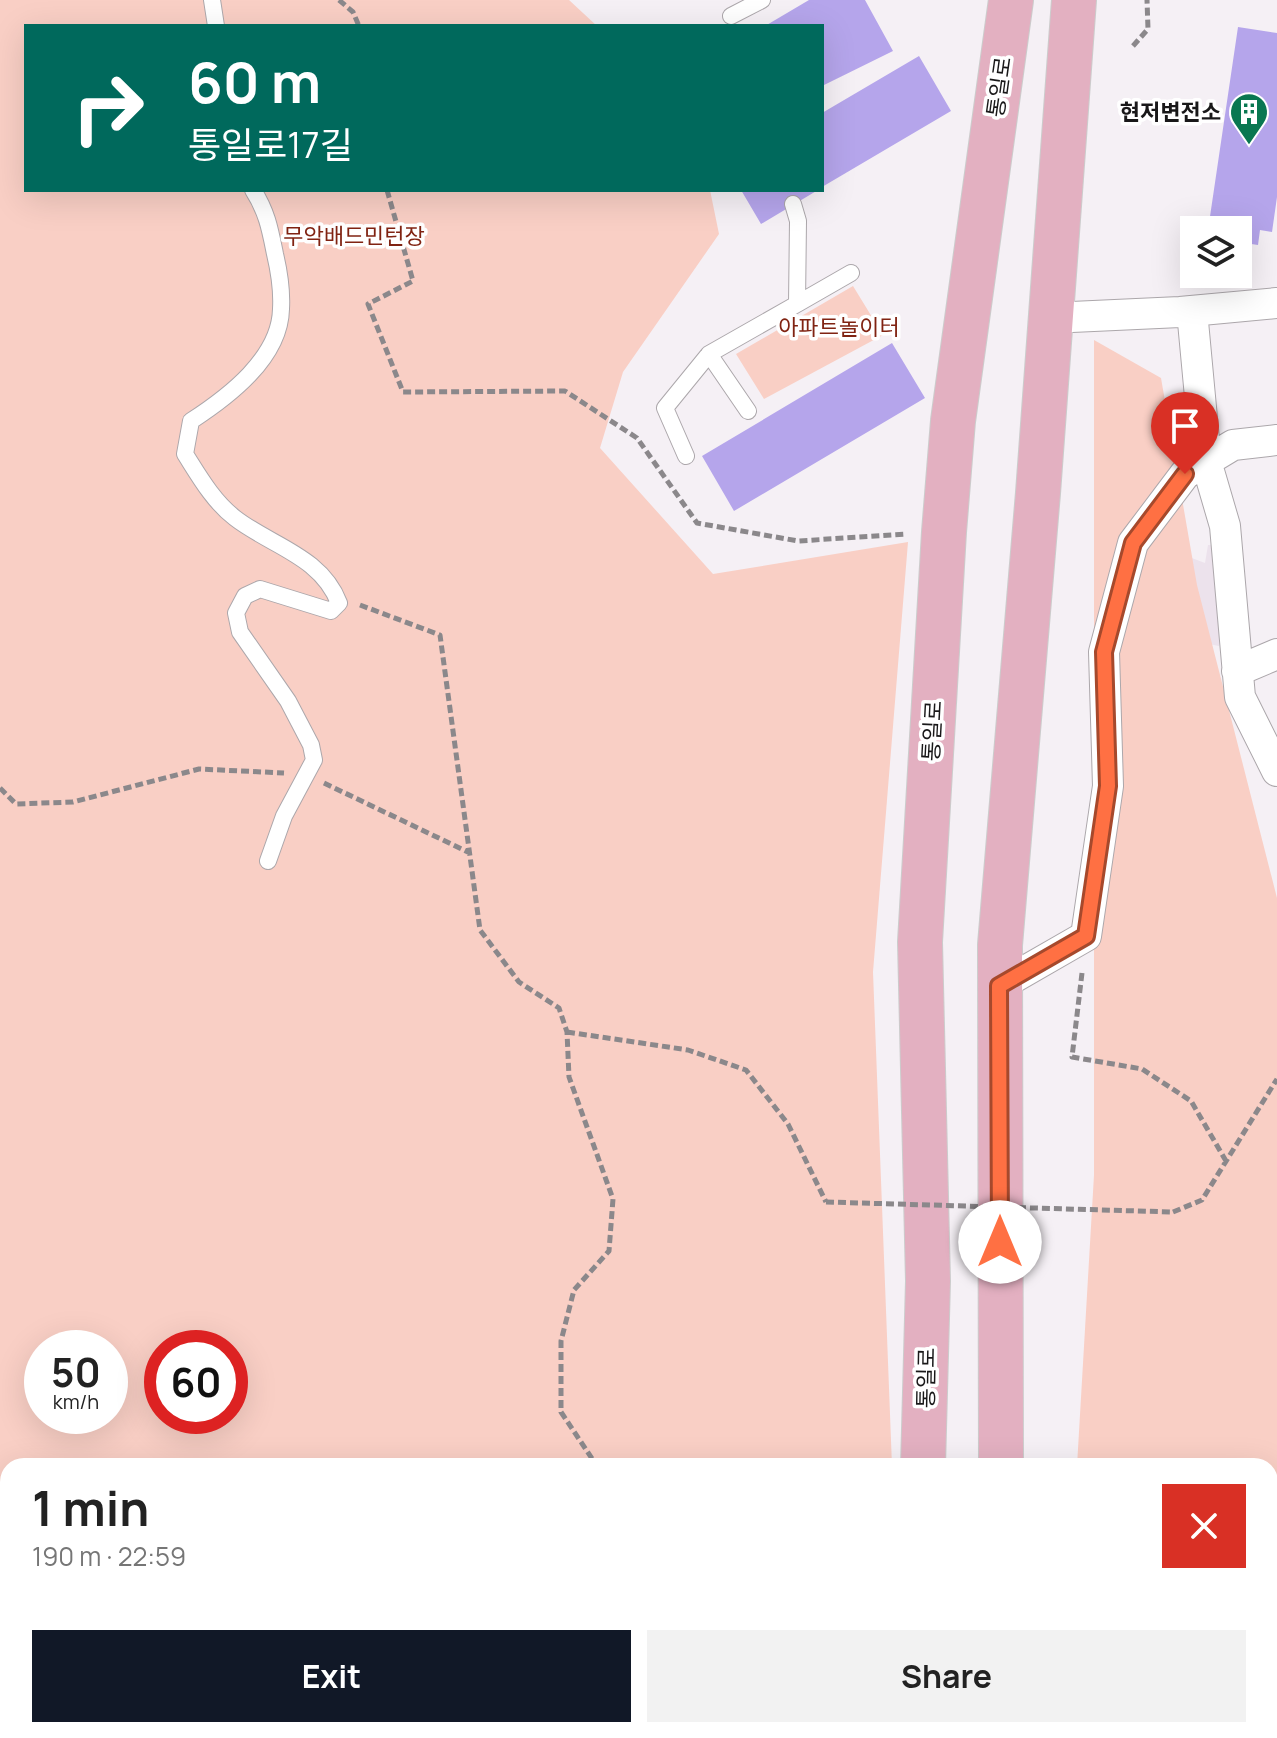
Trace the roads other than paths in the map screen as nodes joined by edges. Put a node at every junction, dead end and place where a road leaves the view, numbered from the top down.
1 (212, 0) edge
2 (762, 0) edge
3 (1011, 0) edge
4 (1074, 0) edge
5 (731, 14) edge
6 (216, 24) edge
7 (254, 192) edge
8 (793, 204) dead end
9 (851, 273) dead end
10 (1277, 303) edge
11 (797, 304) junction
12 (1192, 311) junction
13 (1050, 318) junction
14 (709, 354) junction
15 (748, 411) dead end
16 (1277, 440) edge
17 (686, 456) dead end
18 (1206, 461) junction
19 (1277, 654) edge
20 (1237, 671) junction
21 (1277, 771) edge
22 (268, 861) dead end
23 (999, 986) junction
24 (923, 1458) edge
25 (1001, 1458) edge

1 - 6 lane
2 - 5 lane
3 - 24 main road, 통일로
4 - 13 main road
7 - 22 lane
8 - 11 lane
9 - 11 lane
10 - 12 street
11 - 14 lane
12 - 13 street
12 - 18 street
13 - 23 main road
14 - 15 lane
14 - 17 lane
16 - 18 street
18 - 20 street
18 - 23 street
19 - 20 street
20 - 21 street
23 - 25 main road

